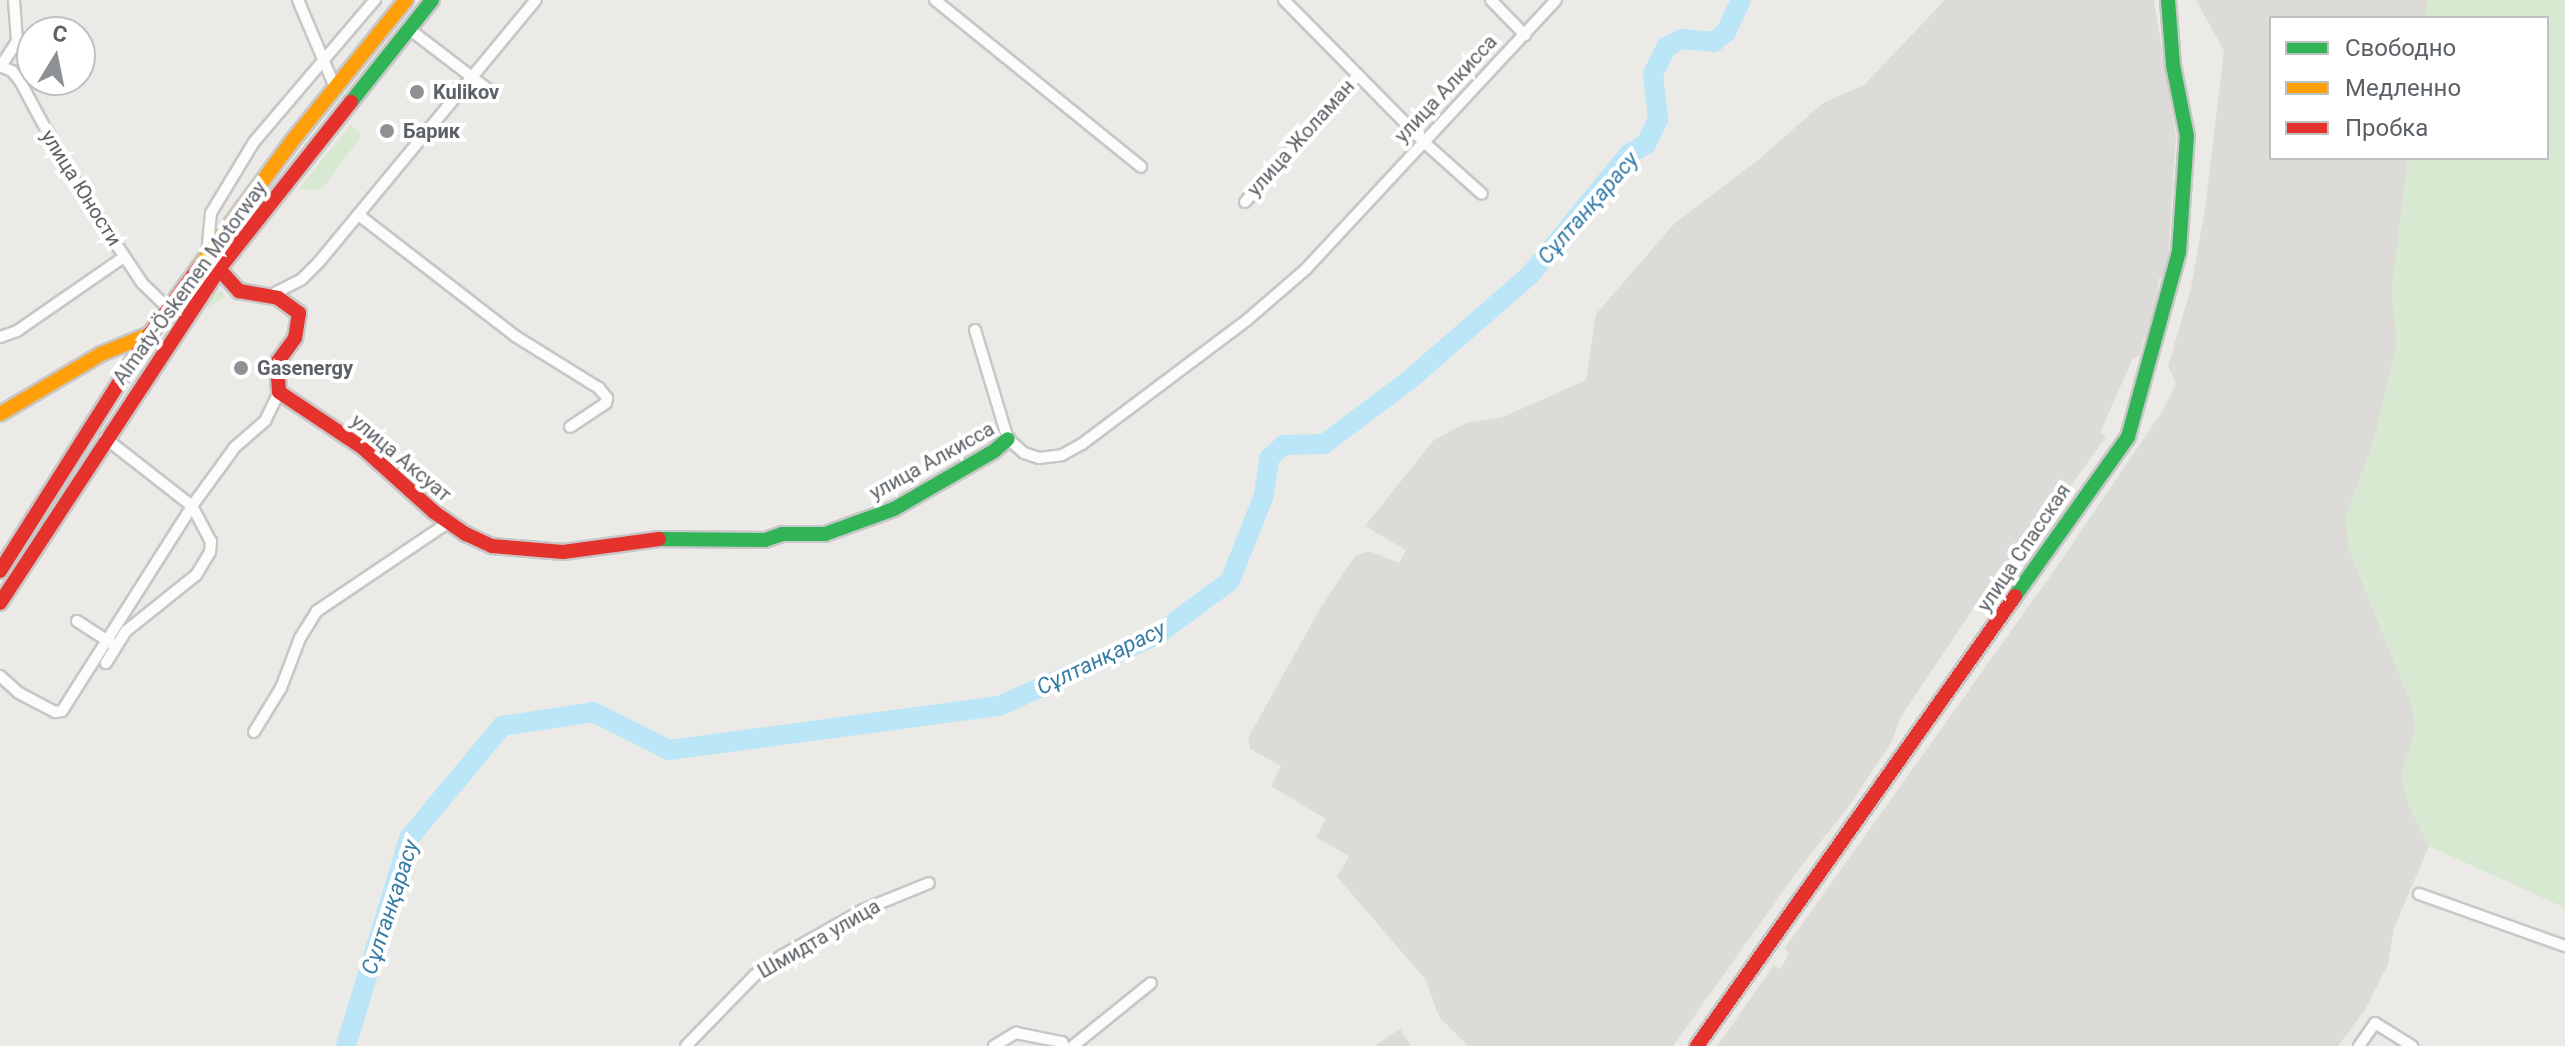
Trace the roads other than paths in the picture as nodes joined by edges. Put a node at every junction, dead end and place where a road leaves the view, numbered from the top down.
1 (14, 0) edge
2 (298, 0) edge
3 (375, 0) edge
4 (406, 0) edge
5 (432, 0) edge
6 (536, 0) edge
7 (935, 0) edge
8 (1284, 0) edge
9 (1491, 0) edge
10 (1556, 0) edge
11 (2168, 0) edge
12 (409, 29) junction
13 (1525, 35) junction
14 (323, 60) junction
15 (0, 66) edge
16 (1358, 75) junction
17 (470, 79) junction
18 (335, 87) junction
19 (494, 94) dead end
20 (1425, 143) junction
21 (1141, 167) dead end
22 (1482, 194) dead end
23 (1245, 202) dead end
24 (360, 216) junction
25 (124, 257) junction
26 (207, 257) junction
27 (219, 269) junction
28 (269, 296) junction
29 (169, 309) junction
30 (975, 330) dead end
31 (150, 334) junction
32 (0, 337) edge
33 (279, 392) junction
34 (0, 414) edge
35 (570, 427) dead end
36 (105, 438) junction
37 (1008, 439) junction
38 (192, 506) junction
39 (449, 522) junction
40 (0, 571) edge
41 (0, 603) edge
42 (77, 621) dead end
43 (112, 644) junction
44 (106, 663) dead end
45 (0, 676) edge
46 (254, 732) dead end
47 (929, 883) dead end
48 (2419, 894) dead end
49 (2565, 946) edge
50 (1151, 983) dead end
51 (686, 1046) edge
52 (994, 1046) edge
53 (1064, 1046) edge
54 (1073, 1046) edge
55 (1697, 1046) edge
56 (2359, 1046) edge
57 (2412, 1046) edge

1 - 15 street
2 - 14 street
3 - 14 street
4 - 18 street, Almaty-Öskemen Motorway
5 - 12 street, Almaty-Öskemen Motorway
6 - 17 street
7 - 21 street
8 - 16 street
9 - 13 street
10 - 13 street, улица Алкисса
11 - 55 street, улица Спасская
12 - 17 street
12 - 27 street, Almaty-Öskemen Motorway
13 - 20 street, улица Алкисса
14 - 18 street
14 - 26 street
15 - 25 street, улица Юности
16 - 20 street
16 - 23 street, улица Жоламан
17 - 19 street
17 - 24 street
18 - 26 street, Almaty-Öskemen Motorway
20 - 22 street
20 - 37 street, улица Алкисса
24 - 28 street
24 - 35 street
25 - 29 street, улица Юности
25 - 32 street
26 - 29 street, Almaty-Öskemen Motorway
27 - 28 street
27 - 36 street, Almaty-Öskemen Motorway
28 - 33 street
29 - 31 street, Almaty-Öskemen Motorway
30 - 37 street
31 - 34 street
31 - 40 street, Almaty-Öskemen Motorway
33 - 38 street
33 - 39 street, улица Аксуат
36 - 38 street
36 - 41 street, Almaty-Öskemen Motorway
37 - 39 street, улица Алкисса
38 - 43 street
38 - 43 street
39 - 46 street
42 - 43 street
43 - 44 street
43 - 45 street
47 - 51 street, Шмидта улица
48 - 49 street
50 - 54 street
52 - 53 street
56 - 57 street

